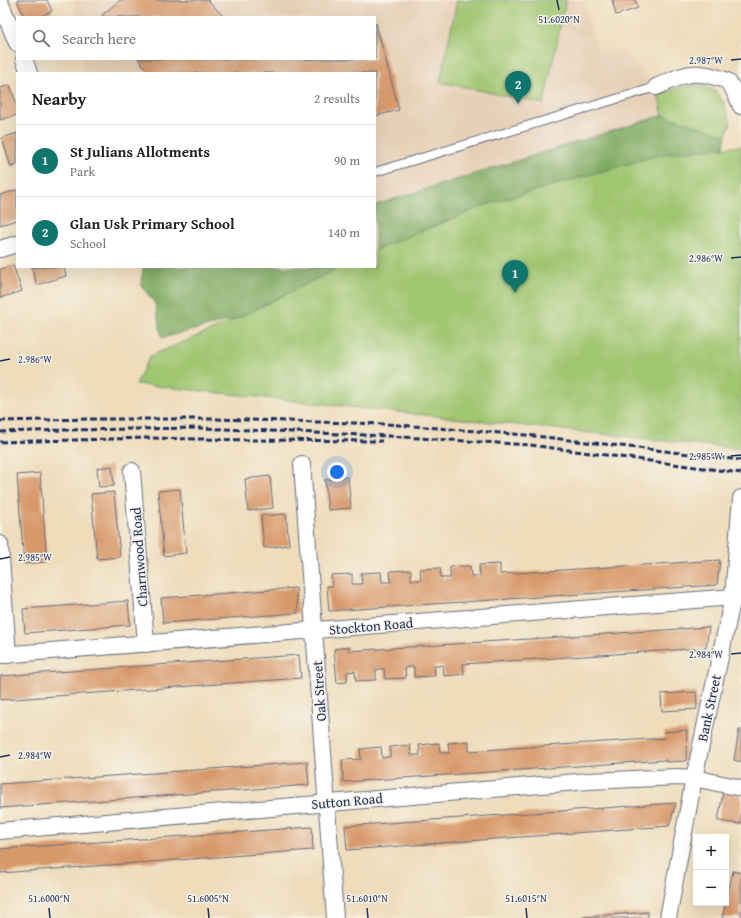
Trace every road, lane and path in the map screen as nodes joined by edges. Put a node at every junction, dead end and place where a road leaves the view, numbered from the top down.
1 (0, 2) edge
2 (16, 41) edge
3 (24, 60) edge
4 (29, 72) edge
5 (656, 87) joint
6 (741, 106) edge
7 (376, 172) edge
8 (16, 244) edge
9 (0, 249) edge
10 (302, 464) dead end
11 (132, 471) dead end
12 (740, 504) edge
13 (0, 544) edge
14 (737, 597) edge
15 (314, 631) junction
16 (146, 644) junction
17 (4, 655) edge
18 (694, 778) junction
19 (741, 788) edge
20 (327, 803) junction
21 (0, 831) edge
22 (335, 918) edge
23 (668, 918) edge

1 - 2 street
3 - 4 street
5 - 6 street
5 - 7 lane
8 - 9 street
10 - 15 street, Oak Street
11 - 16 street, Charnwood Road
12 - 14 street, Bank Street
13 - 17 street
14 - 15 street, Stockton Road
14 - 18 street, Bank Street
15 - 16 street, Stockton Road
15 - 20 street, Oak Street
16 - 17 street, Stockton Road
18 - 19 street, Sutton Road
18 - 20 street, Sutton Road
18 - 23 street, Bank Street
20 - 21 street, Sutton Road
20 - 22 street, Oak Street

